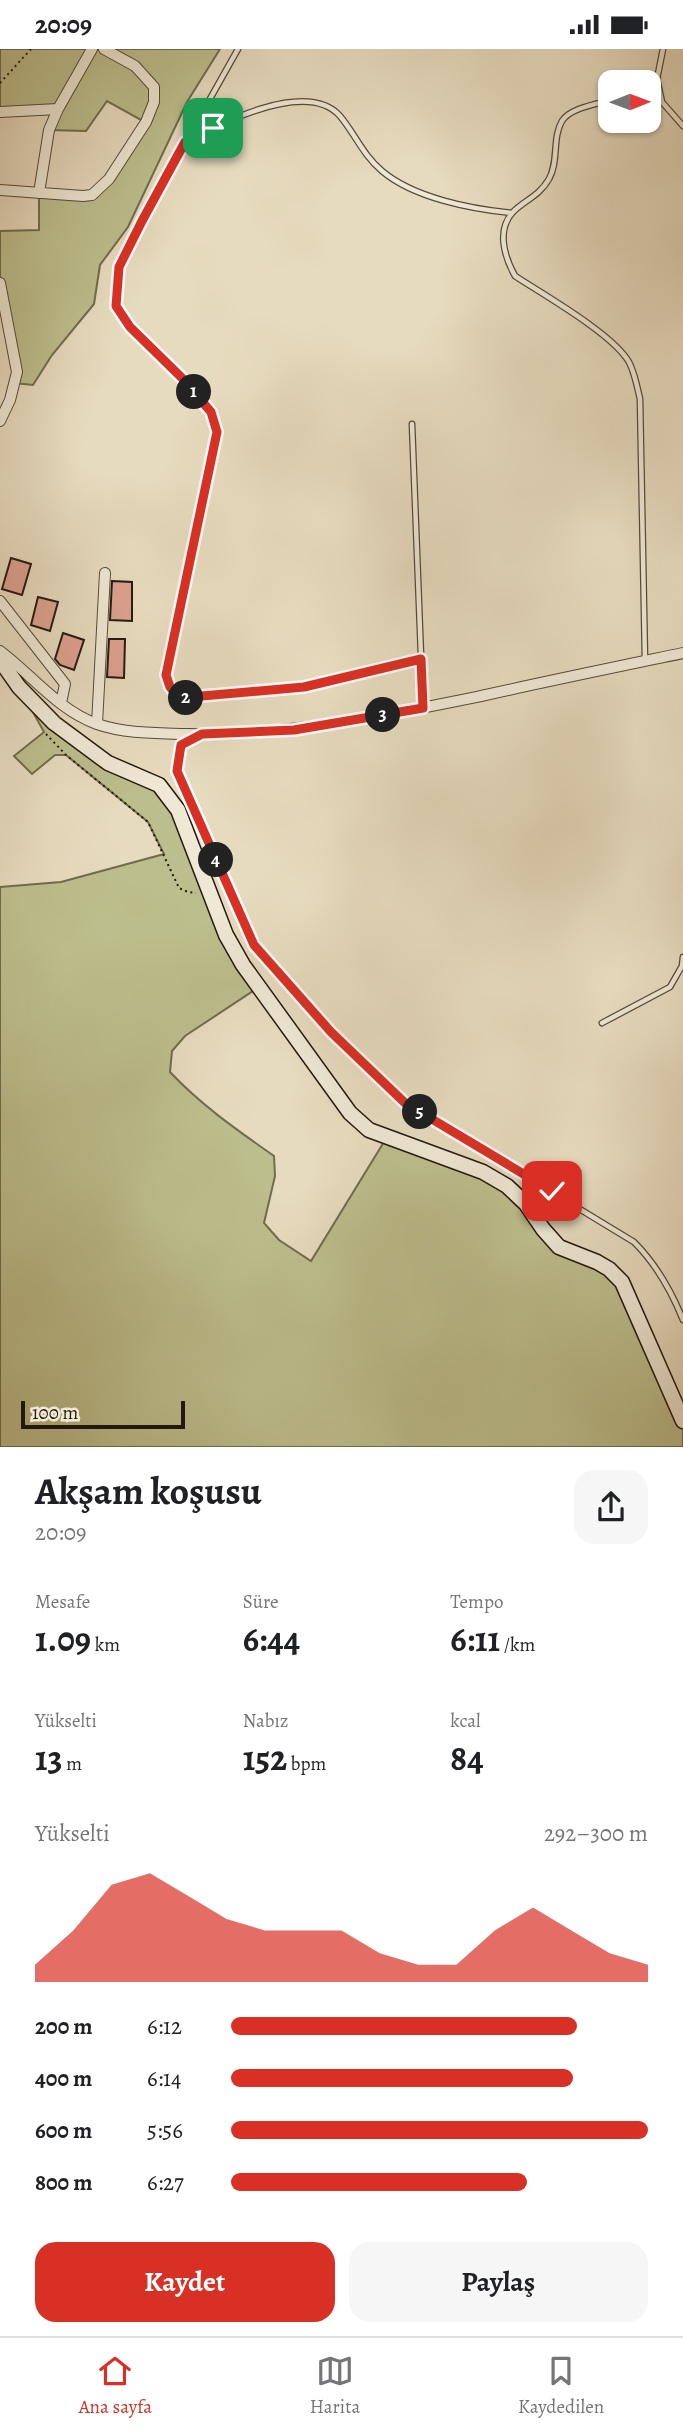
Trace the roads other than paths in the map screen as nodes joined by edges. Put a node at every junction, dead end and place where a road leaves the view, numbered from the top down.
1 (92, 49) edge
2 (104, 49) edge
3 (238, 49) edge
4 (663, 49) edge
5 (659, 70) edge
6 (662, 102) edge
7 (598, 104) edge
8 (58, 109) junction
9 (0, 112) edge
10 (683, 126) edge
11 (185, 142) junction
12 (0, 190) edge
13 (39, 193) junction
14 (513, 213) junction
15 (0, 286) edge
16 (0, 421) edge
17 (412, 424) dead end
18 (105, 573) dead end
19 (0, 601) edge
20 (0, 651) edge
21 (683, 653) edge
22 (421, 659) junction
23 (0, 660) edge
24 (645, 661) junction
25 (61, 703) junction
26 (423, 708) junction
27 (97, 724) junction
28 (202, 734) junction
29 (683, 957) edge
30 (602, 1023) dead end
31 (683, 1320) edge
32 (683, 1421) edge

1 - 8 street
2 - 13 street
3 - 11 lane
4 - 5 lane
6 - 10 lane
7 - 14 lane
8 - 9 street
8 - 13 street
11 - 14 lane
11 - 22 lane
12 - 13 street
14 - 24 lane
15 - 16 street
17 - 22 lane
18 - 27 street
19 - 25 street
20 - 25 street
21 - 24 street
22 - 26 lane
23 - 32 street
24 - 26 street
25 - 27 street
26 - 28 street
27 - 28 street
28 - 31 lane
29 - 30 lane

